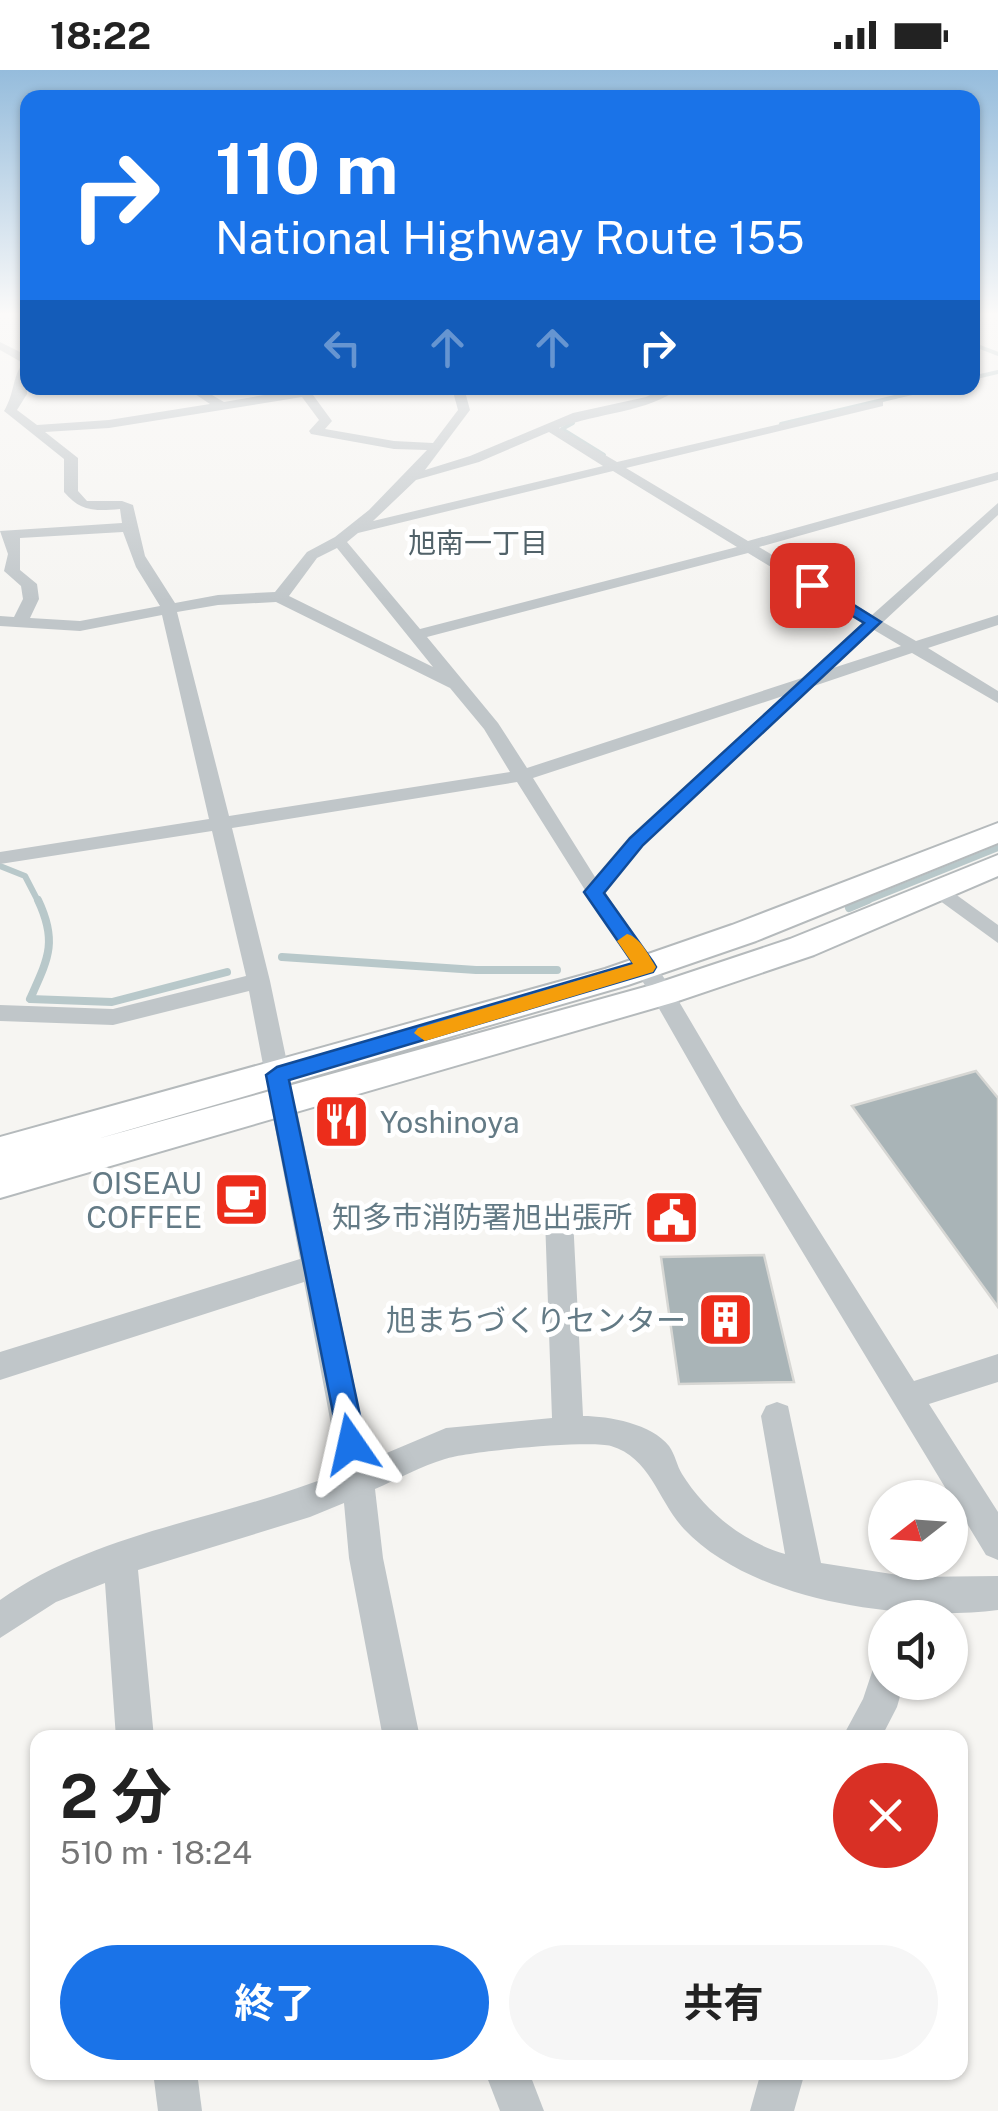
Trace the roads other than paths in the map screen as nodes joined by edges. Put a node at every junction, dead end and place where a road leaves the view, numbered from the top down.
1 (10, 410) edge
2 (195, 410) edge
3 (319, 410) edge
4 (464, 410) edge
5 (603, 410) edge
6 (853, 410) edge
7 (37, 429) junction
8 (552, 429) junction
9 (435, 448) junction
10 (616, 467) junction
11 (998, 476) edge
12 (410, 477) junction
13 (998, 506) edge
14 (128, 527) junction
15 (6, 534) edge
16 (344, 536) junction
17 (749, 548) junction
18 (279, 597) junction
19 (168, 609) junction
20 (998, 620) edge
21 (0, 622) edge
22 (873, 622) junction
23 (19, 624) junction
24 (418, 634) junction
25 (914, 648) junction
26 (805, 684) junction
27 (462, 688) junction
28 (998, 698) edge
29 (521, 776) junction
30 (221, 824) junction
31 (998, 832) edge
32 (0, 858) edge
33 (998, 865) edge
34 (940, 890) junction
35 (594, 892) junction
36 (998, 936) edge
37 (655, 980) junction
38 (259, 981) junction
39 (0, 1014) edge
40 (280, 1090) junction
41 (0, 1152) edge
42 (0, 1182) edge
43 (559, 1218) dead end
44 (317, 1266) junction
45 (0, 1366) edge
46 (998, 1368) edge
47 (907, 1397) junction
48 (777, 1416) dead end
49 (568, 1431) junction
50 (358, 1480) junction
51 (998, 1542) edge
52 (120, 1560) junction
53 (806, 1576) junction
54 (998, 1593) edge
55 (888, 1600) edge
56 (950, 1600) edge
57 (0, 1622) edge
58 (881, 1700) edge
59 (135, 1730) edge
60 (400, 1730) edge
61 (865, 1730) edge
62 (175, 2080) edge
63 (511, 2080) edge
64 (781, 2080) edge
65 (180, 2111) edge
66 (522, 2111) edge
67 (772, 2111) edge

1 - 7 street
2 - 7 street
3 - 9 street
4 - 9 street
5 - 8 street
6 - 10 street
7 - 14 street
8 - 10 street
8 - 12 street
9 - 12 street
10 - 16 street
10 - 17 street
11 - 17 street
12 - 16 street
13 - 22 street
14 - 15 street
14 - 19 street
15 - 23 street
16 - 18 street
16 - 24 street
17 - 22 street
17 - 24 street
18 - 19 street
18 - 27 street
19 - 23 street
19 - 30 street
20 - 25 street
21 - 23 street
22 - 25 street
22 - 26 street
24 - 27 street
25 - 26 street
25 - 28 street
26 - 29 street
26 - 35 street
27 - 29 street
29 - 30 street
29 - 35 street
30 - 32 street
30 - 38 street
31 - 37 highway
33 - 34 highway
34 - 36 street
34 - 37 highway
35 - 37 street
37 - 40 highway
37 - 47 street
38 - 39 street
38 - 40 street
40 - 41 highway
40 - 42 highway
40 - 44 street
43 - 49 street
44 - 45 street
44 - 50 street
46 - 47 street
47 - 51 street
48 - 53 street
49 - 50 street
49 - 53 street
50 - 52 street
50 - 60 street
52 - 57 street
52 - 59 street
53 - 55 street
54 - 56 street
58 - 61 street
62 - 65 street
63 - 66 street
64 - 67 street

